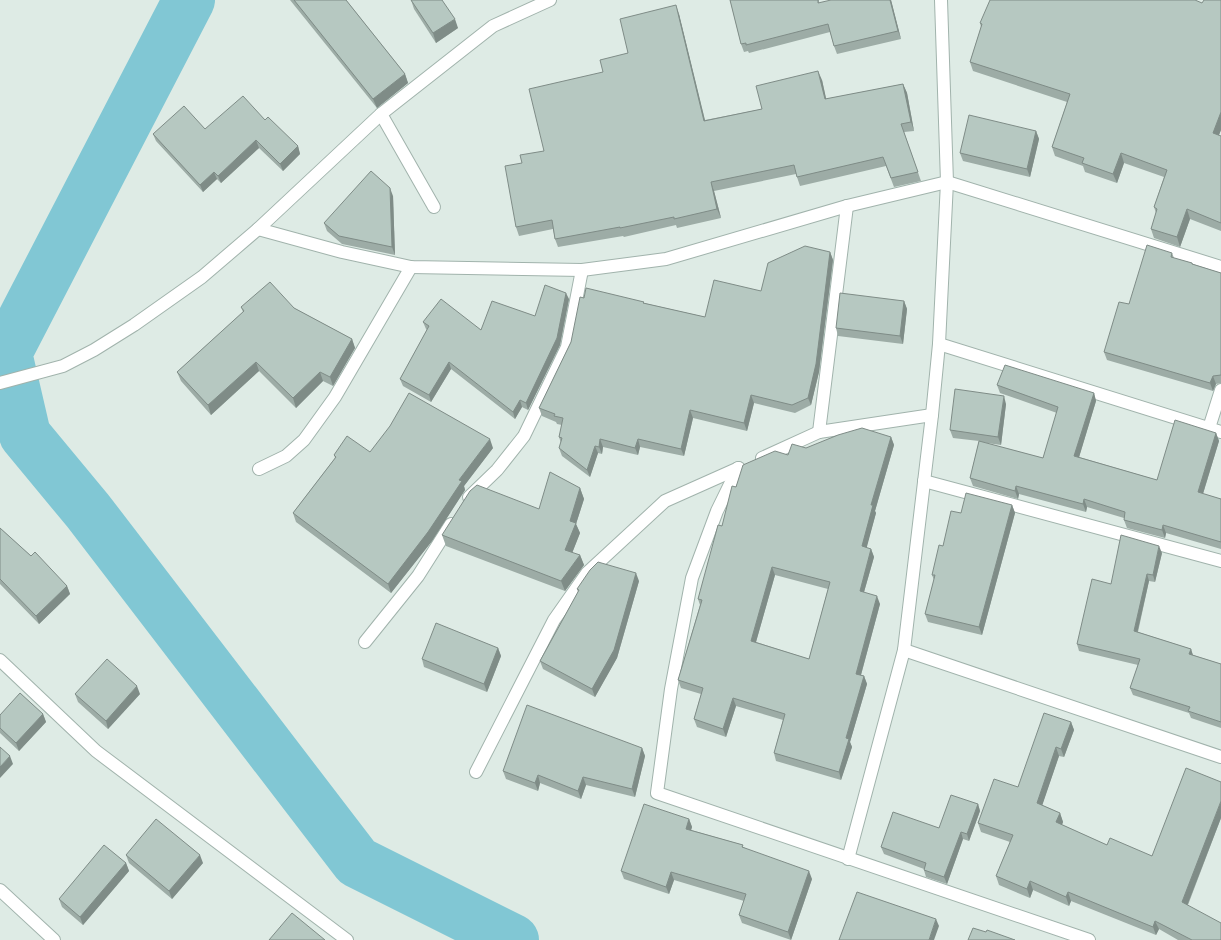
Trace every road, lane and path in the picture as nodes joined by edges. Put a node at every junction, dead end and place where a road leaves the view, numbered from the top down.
1 (550, 0) edge
2 (941, 0) edge
3 (381, 114) junction
4 (947, 182) junction
5 (847, 206) junction
6 (434, 207) dead end
7 (258, 229) junction
8 (411, 267) junction
9 (1221, 267) edge
10 (582, 270) junction
11 (939, 344) junction
12 (0, 383) edge
13 (1221, 390) edge
14 (932, 415) junction
15 (1215, 430) edge
16 (819, 432) junction
17 (738, 468) junction
18 (259, 469) dead end
19 (924, 481) junction
20 (1221, 561) edge
21 (365, 642) dead end
22 (904, 650) junction
23 (0, 660) edge
24 (1221, 757) edge
25 (476, 772) dead end
26 (848, 859) junction
27 (0, 890) edge
28 (54, 940) edge
29 (347, 940) edge
30 (1089, 940) edge

1 - 3 street
2 - 4 street
3 - 6 street
3 - 7 street
4 - 5 street
4 - 9 street
4 - 11 street
5 - 10 street
5 - 16 street
7 - 8 street
7 - 12 street
8 - 10 street
8 - 18 street
10 - 21 street
11 - 14 street
11 - 15 street
13 - 15 street
14 - 16 street
14 - 19 street
16 - 17 street
17 - 25 street
17 - 26 street
19 - 20 street
19 - 22 street
22 - 24 street
22 - 26 street
23 - 29 street
26 - 30 street
27 - 28 street

